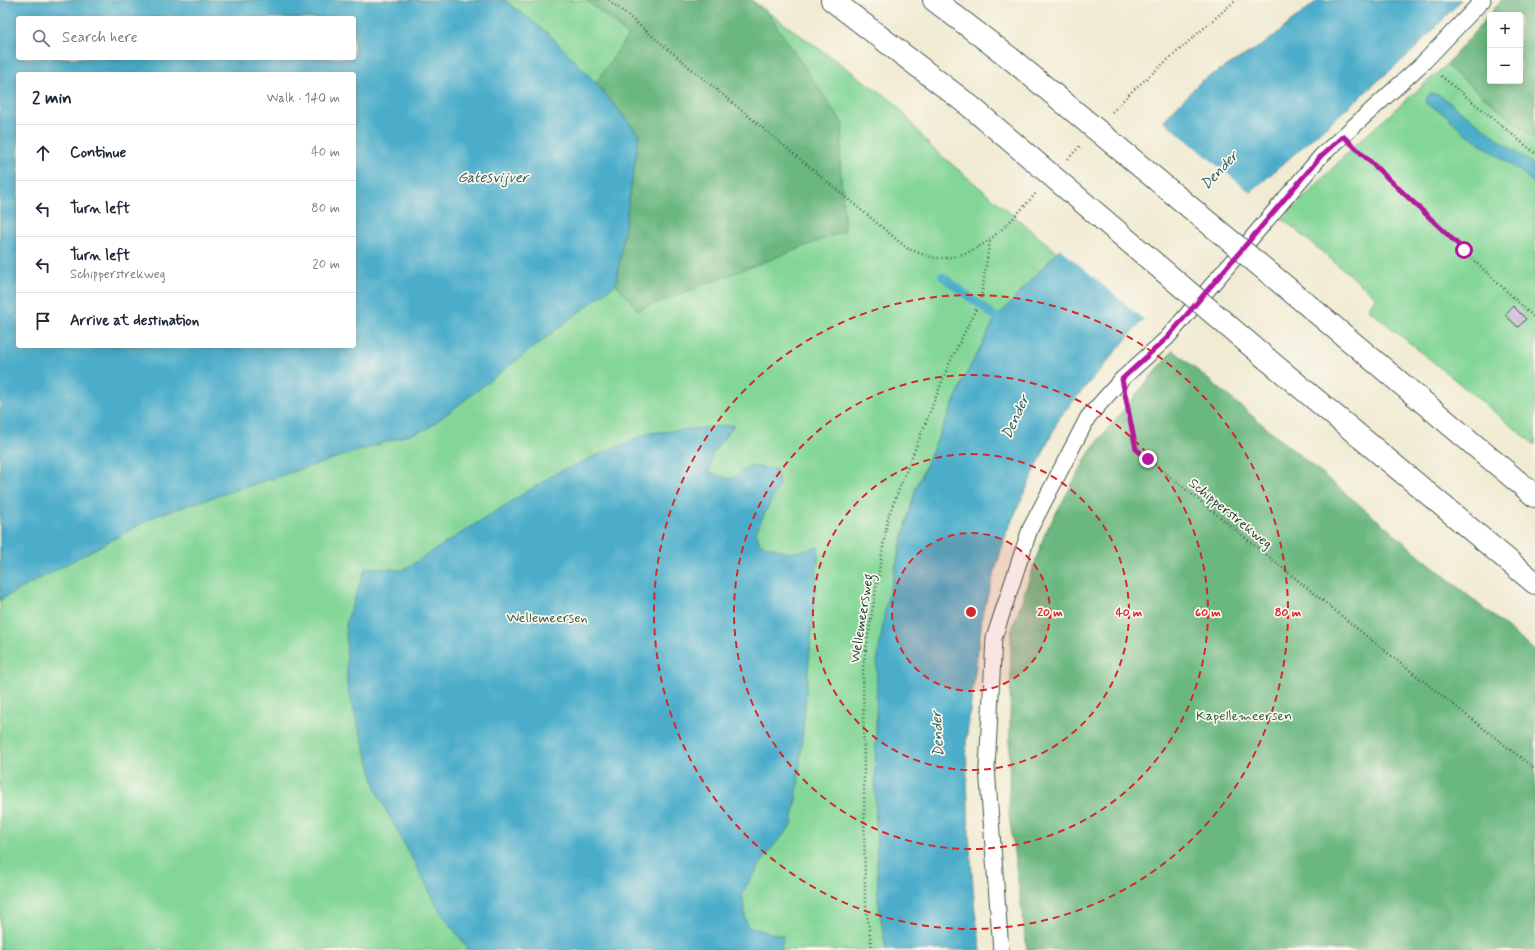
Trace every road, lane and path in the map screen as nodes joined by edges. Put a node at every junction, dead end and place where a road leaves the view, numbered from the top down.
1 (609, 0) edge
2 (832, 0) edge
3 (934, 0) edge
4 (1236, 0) edge
5 (1483, 0) edge
6 (1424, 62) junction
7 (1109, 115) dead end
8 (1343, 136) junction
9 (1082, 143) dead end
10 (1535, 153) edge
11 (1066, 161) dead end
12 (1040, 189) dead end
13 (990, 240) junction
14 (981, 298) dead end
15 (976, 307) dead end
16 (1535, 318) edge
17 (1122, 379) junction
18 (1535, 496) edge
19 (1535, 583) edge
20 (1535, 769) edge
21 (872, 950) edge
22 (1001, 950) edge

1 - 13 path
2 - 19 highway, bridge
3 - 18 highway, bridge
4 - 7 path
5 - 6 lane
6 - 8 lane
6 - 10 path
8 - 16 path
8 - 17 lane
9 - 11 path
12 - 13 path
13 - 14 path
15 - 21 path, Wellemeersweg
17 - 20 path, Schipperstrekweg
17 - 22 lane

